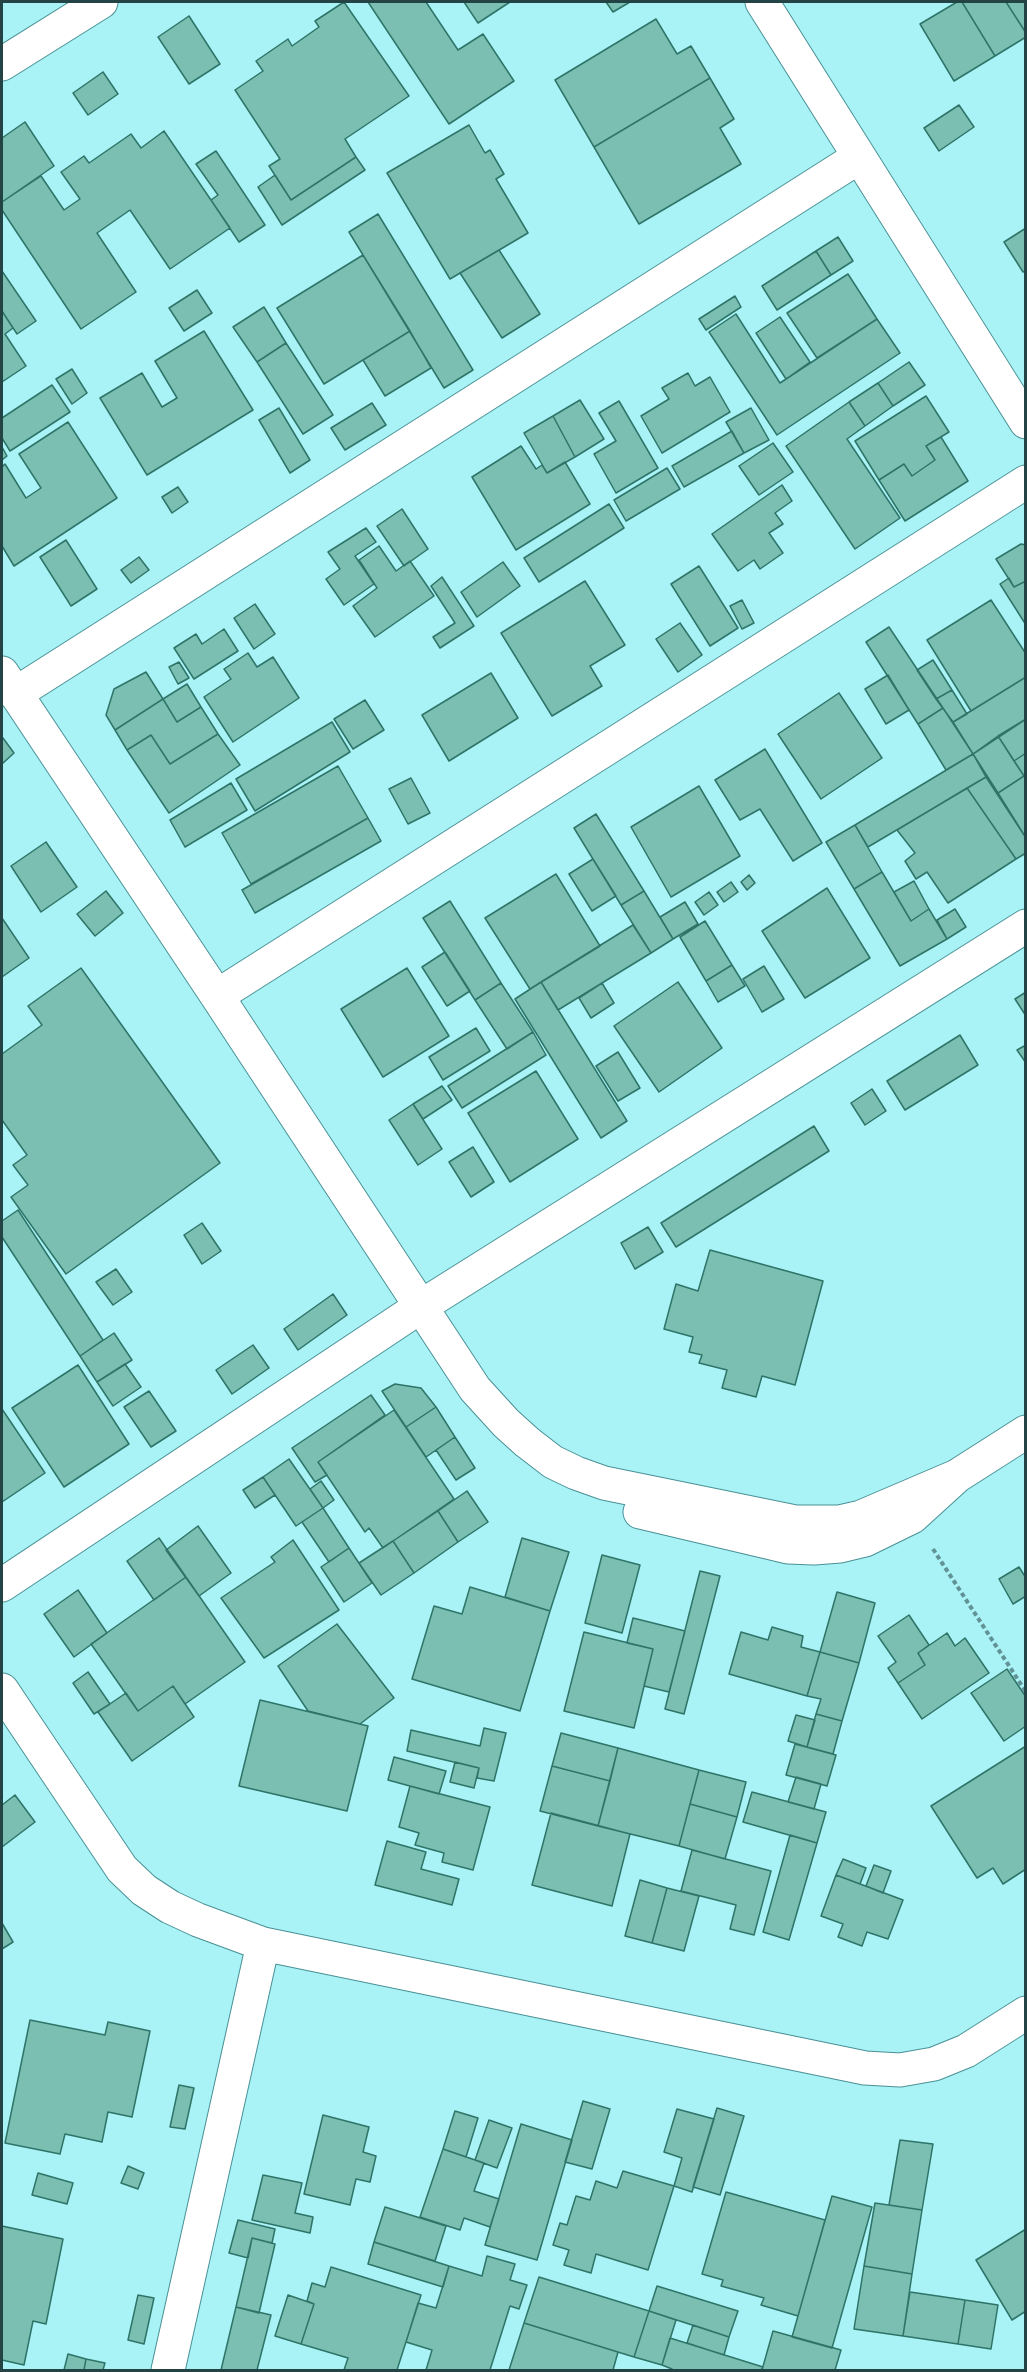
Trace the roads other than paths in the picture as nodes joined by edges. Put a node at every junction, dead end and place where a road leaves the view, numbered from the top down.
1 (101, 2) edge
2 (762, 2) edge
3 (2, 64) edge
4 (859, 157) junction
5 (1026, 422) edge
6 (1026, 482) edge
7 (8, 683) edge
8 (1026, 926) edge
9 (217, 996) junction
10 (420, 1307) junction
11 (1026, 1432) edge
12 (957, 1476) junction
13 (696, 1513) junction
14 (2, 1585) edge
15 (2, 1690) edge
16 (263, 1944) junction
17 (1026, 2013) edge
18 (168, 2370) edge

1 - 3 street
2 - 4 street
4 - 5 street
4 - 7 street
6 - 9 street
7 - 9 street
8 - 10 street
9 - 10 street
10 - 13 street
10 - 14 street
11 - 12 street
12 - 13 street
12 - 13 street
15 - 16 street
16 - 17 street
16 - 18 street

